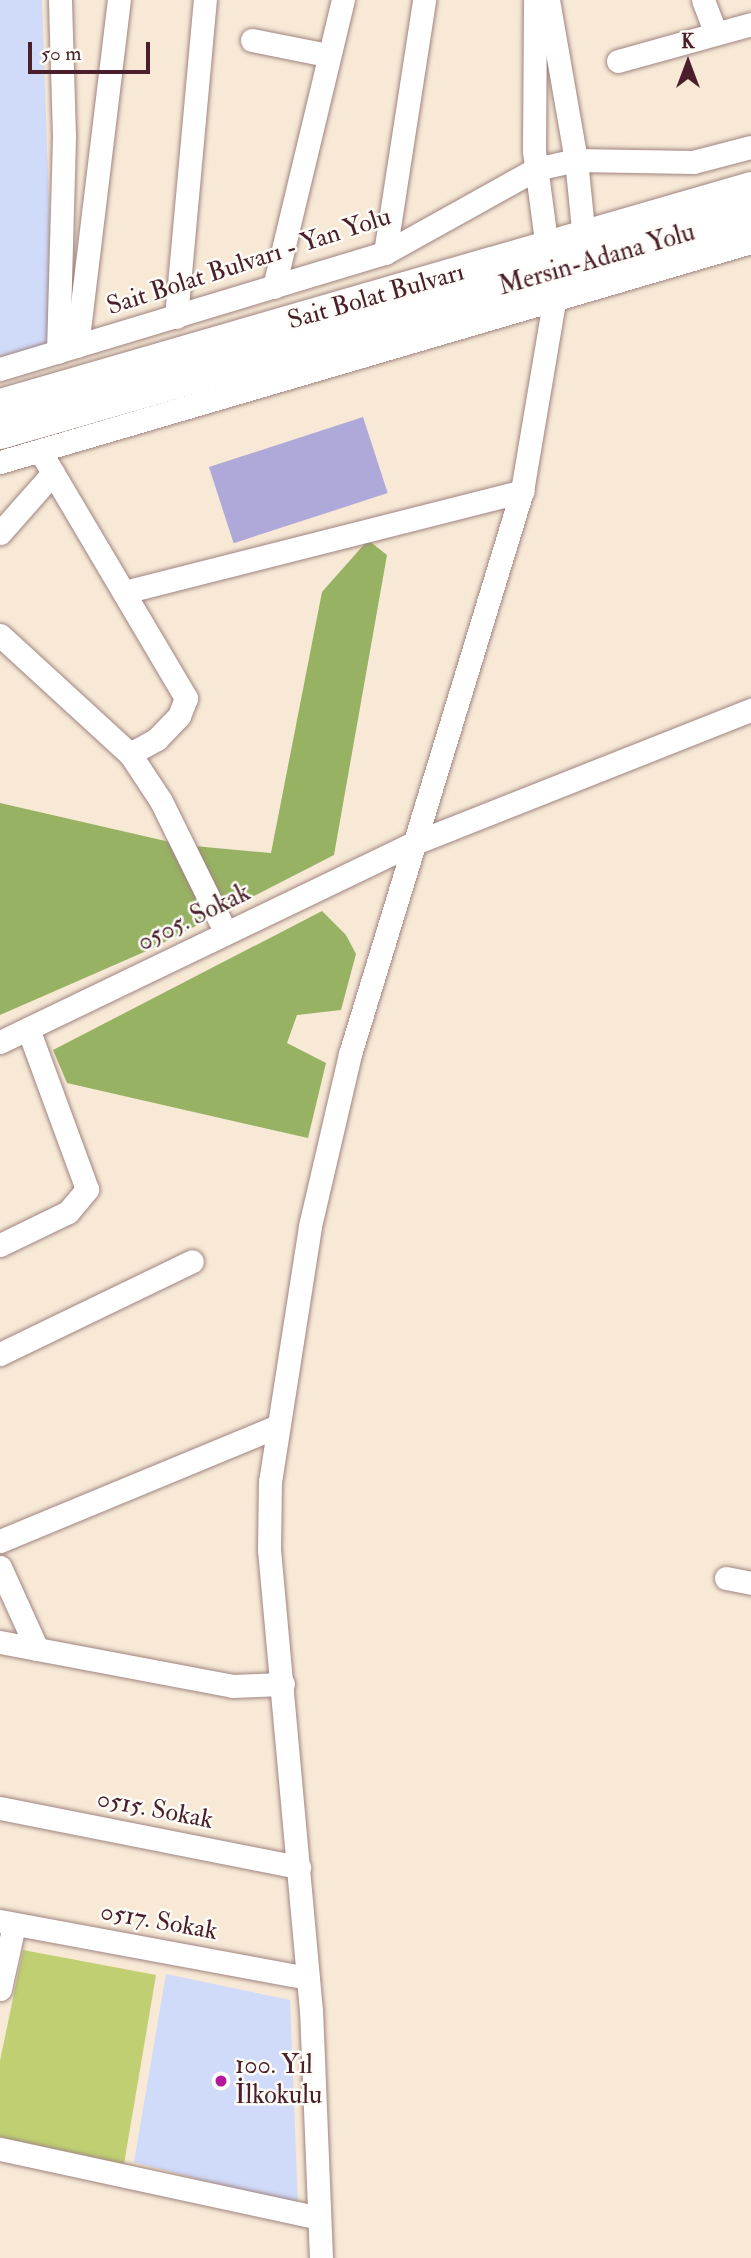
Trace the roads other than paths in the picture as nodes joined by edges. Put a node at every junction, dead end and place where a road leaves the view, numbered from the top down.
1 (60, 0) edge
2 (119, 0) edge
3 (205, 0) edge
4 (343, 0) edge
5 (424, 0) edge
6 (535, 0) edge
7 (548, 0) edge
8 (703, 0) edge
9 (751, 24) edge
10 (716, 34) junction
11 (252, 40) dead end
12 (327, 55) junction
13 (618, 61) dead end
14 (751, 147) edge
15 (576, 160) junction
16 (536, 169) junction
17 (751, 188) edge
18 (751, 216) edge
19 (751, 242) edge
20 (385, 253) junction
21 (587, 264) junction
22 (551, 274) junction
23 (274, 287) junction
24 (176, 317) junction
25 (68, 349) junction
26 (0, 369) edge
27 (0, 405) edge
28 (0, 432) edge
29 (40, 451) junction
30 (0, 462) edge
31 (53, 473) junction
32 (522, 491) junction
33 (0, 533) edge
34 (124, 592) junction
35 (0, 635) edge
36 (751, 710) edge
37 (130, 754) junction
38 (412, 844) junction
39 (226, 933) junction
40 (28, 1029) junction
41 (0, 1042) edge
42 (0, 1245) edge
43 (192, 1261) dead end
44 (0, 1353) edge
45 (278, 1426) junction
46 (0, 1541) edge
47 (0, 1567) edge
48 (726, 1578) dead end
49 (751, 1583) edge
50 (0, 1642) edge
51 (37, 1649) junction
52 (283, 1684) junction
53 (0, 1808) edge
54 (299, 1867) junction
55 (7, 1923) edge
56 (308, 1978) junction
57 (0, 1989) edge
58 (0, 2149) edge
59 (318, 2218) junction
60 (321, 2258) edge

1 - 25 street
2 - 25 street
3 - 24 street
4 - 12 street
5 - 20 street
6 - 16 street
7 - 15 street
8 - 10 street
9 - 10 street
10 - 13 street
11 - 12 street
12 - 23 street
14 - 15 street, Sait Bolat Bulvarı - Yan Yolu
15 - 16 street, Sait Bolat Bulvarı - Yan Yolu
15 - 21 street
16 - 20 street, Sait Bolat Bulvarı - Yan Yolu
16 - 22 street
17 - 21 highway
18 - 21 highway, Mersin-Adana Yolu
19 - 21 street
20 - 23 street, Sait Bolat Bulvarı - Yan Yolu
21 - 22 highway, Mersin-Adana Yolu
22 - 27 highway, Sait Bolat Bulvarı
22 - 28 highway, Mersin-Adana Yolu
22 - 29 street
22 - 32 street
23 - 24 street, Sait Bolat Bulvarı - Yan Yolu
24 - 25 street, Sait Bolat Bulvarı - Yan Yolu
25 - 26 street, Sait Bolat Bulvarı - Yan Yolu
29 - 30 street
29 - 31 street
31 - 33 street
31 - 34 street
32 - 34 street
32 - 38 street
34 - 37 street
35 - 37 street
36 - 38 street, 0505. Sokak
37 - 39 street
38 - 39 street, 0505. Sokak
38 - 45 street
39 - 40 street, 0505. Sokak
40 - 41 street, 0505. Sokak
40 - 42 street
43 - 44 street
45 - 46 street
45 - 52 street
47 - 51 street
48 - 49 street
50 - 51 street
51 - 52 street
52 - 54 street
53 - 54 street, 0515. Sokak
54 - 56 street
55 - 56 street, 0517. Sokak
55 - 57 street
56 - 59 street
58 - 59 street
59 - 60 street

